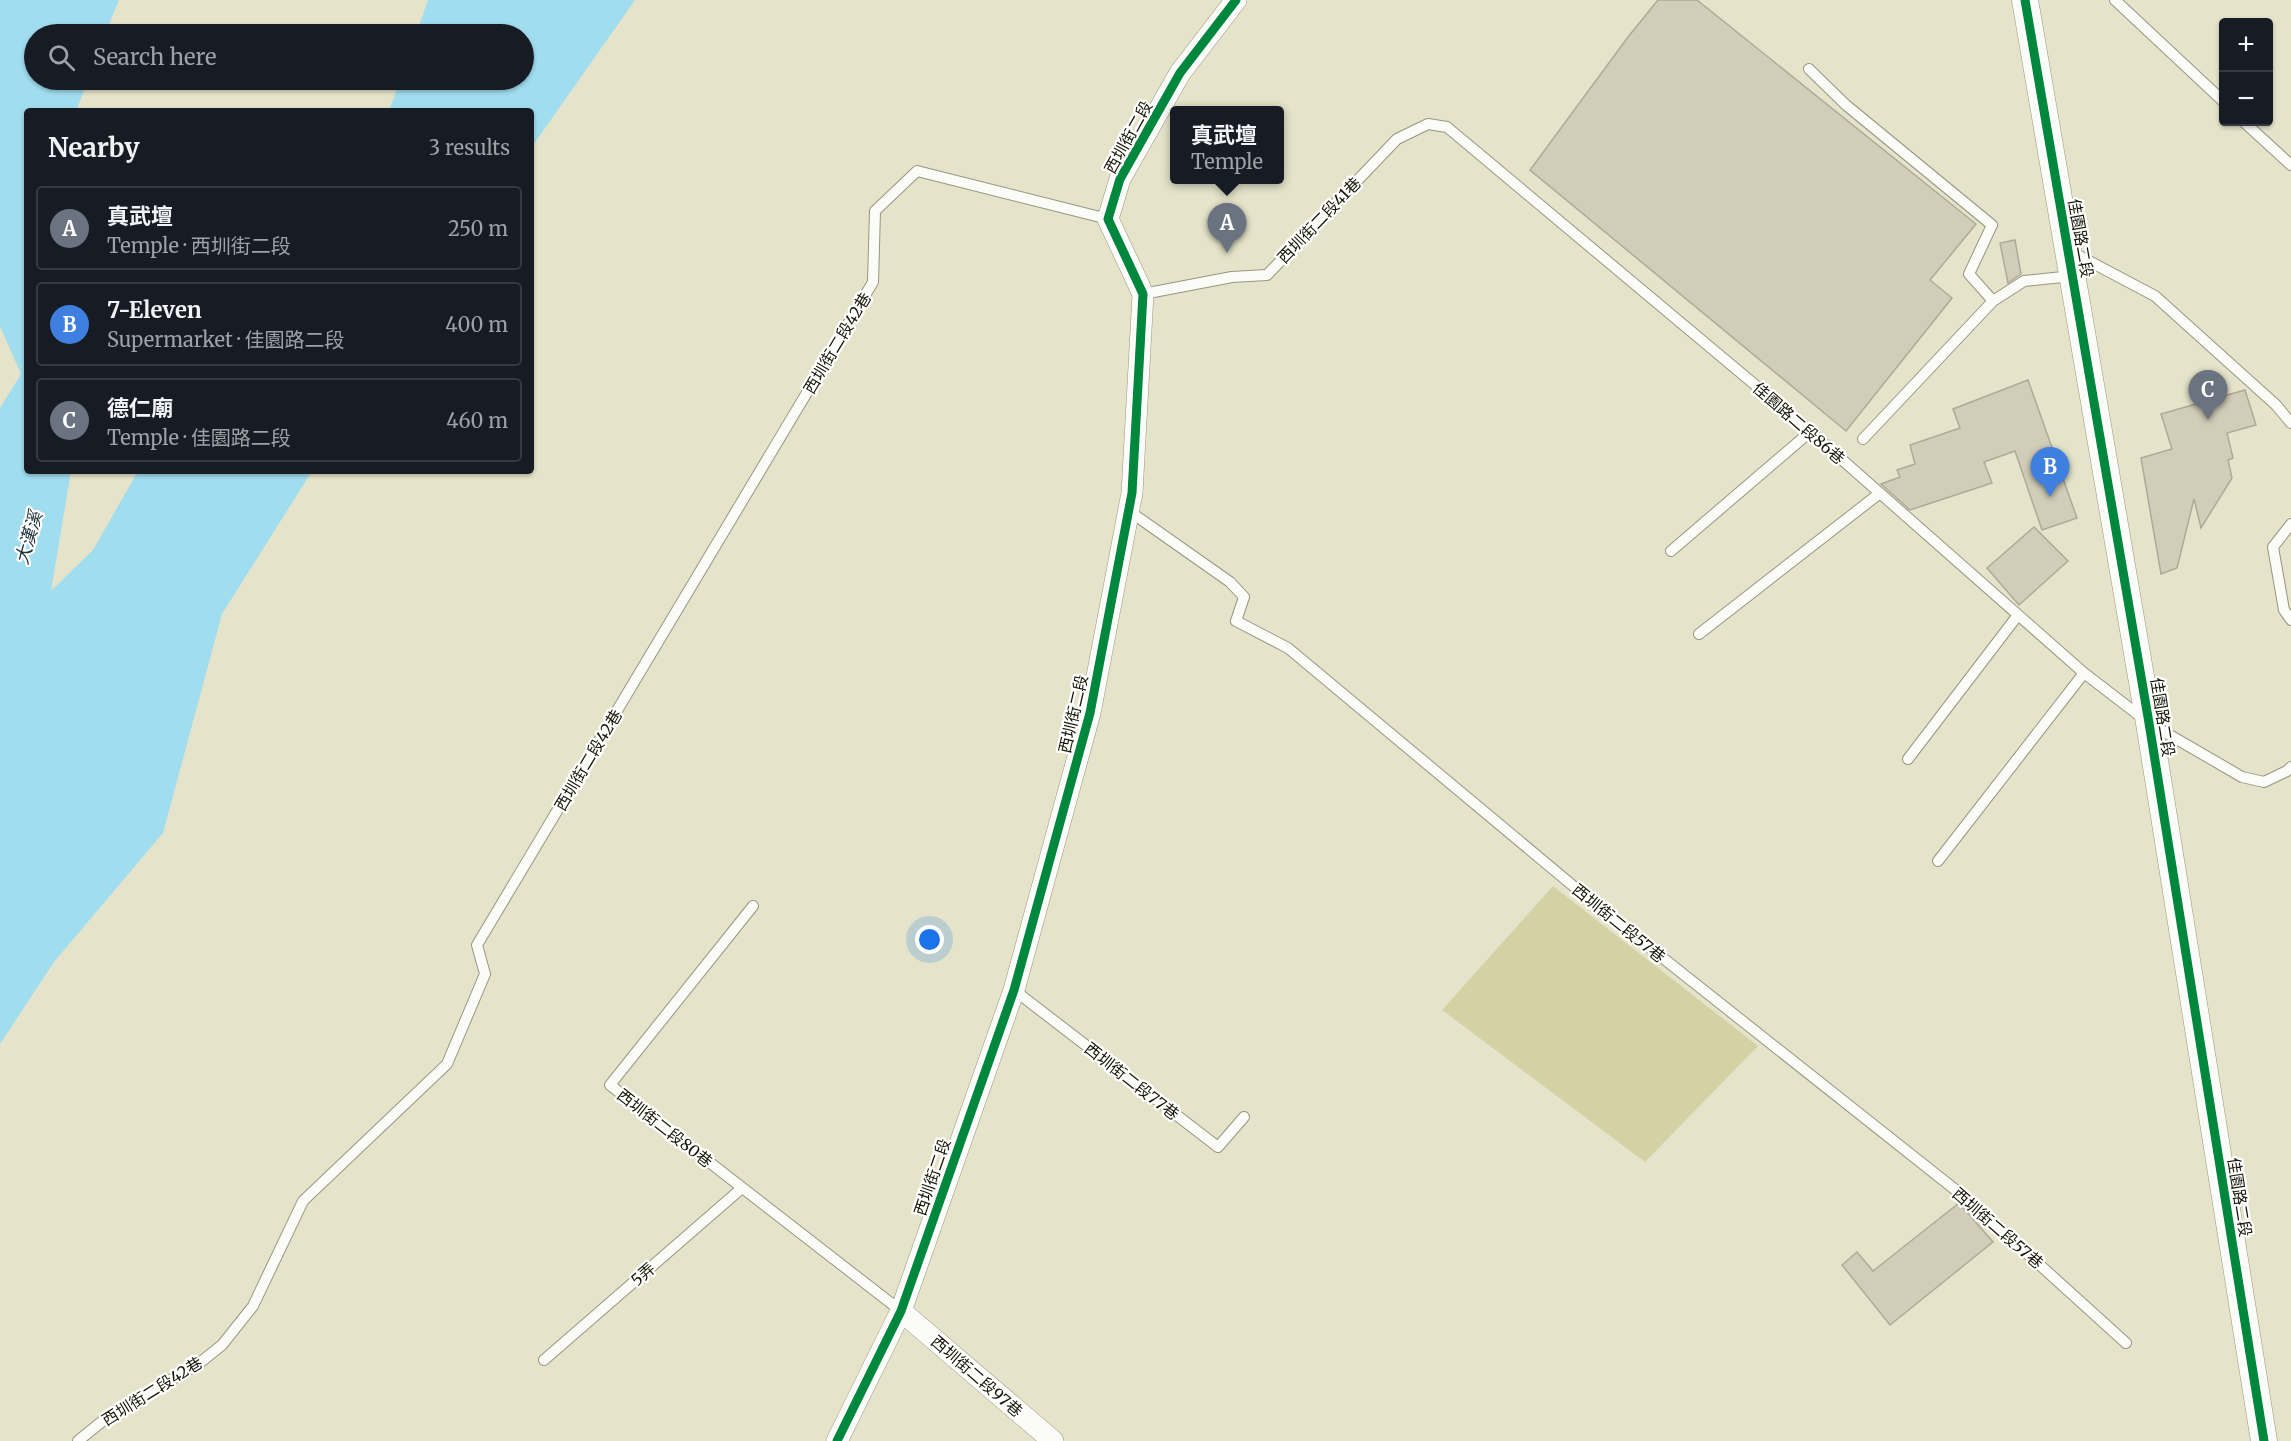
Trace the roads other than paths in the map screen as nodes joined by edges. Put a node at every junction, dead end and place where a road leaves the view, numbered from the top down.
1 (1236, 0) edge
2 (2025, 0) edge
3 (2115, 0) edge
4 (1809, 69) dead end
5 (2219, 98) edge
6 (2248, 126) edge
7 (1447, 128) joint
8 (2291, 165) edge
9 (1108, 219) junction
10 (2068, 250) junction
11 (2072, 276) junction
12 (1143, 294) junction
13 (1993, 301) junction
14 (2291, 423) edge
15 (1810, 432) junction
16 (1863, 439) dead end
17 (1880, 493) junction
18 (1129, 511) junction
19 (2291, 524) edge
20 (1671, 551) dead end
21 (2018, 615) junction
22 (2291, 620) edge
23 (1699, 634) dead end
24 (2084, 673) junction
25 (2149, 723) junction
26 (1908, 759) dead end
27 (2291, 767) edge
28 (1938, 861) dead end
29 (753, 906) dead end
30 (1014, 990) junction
31 (1244, 1117) dead end
32 (742, 1188) junction
33 (901, 1311) junction
34 (2126, 1343) dead end
35 (544, 1360) dead end
36 (78, 1441) edge
37 (837, 1441) edge
38 (1053, 1441) edge
39 (2264, 1441) edge

1 - 9 street, 西圳街二段
2 - 10 street, 佳園路二段
3 - 5 lane
4 - 13 lane
6 - 8 lane
7 - 12 lane, 西圳街二段41巷
7 - 15 lane, 佳園路二段86巷
9 - 12 street, 西圳街二段
9 - 36 lane, 西圳街二段42巷
10 - 11 street, 佳園路二段
10 - 14 lane
11 - 13 lane
11 - 25 street, 佳園路二段
12 - 18 street, 西圳街二段
13 - 16 lane
15 - 17 lane, 佳園路二段86巷
15 - 20 lane
17 - 21 lane, 佳園路二段86巷
17 - 23 lane
18 - 30 street, 西圳街二段
18 - 34 lane, 西圳街二段57巷
19 - 22 lane
21 - 24 lane, 佳園路二段86巷
21 - 26 lane
24 - 25 lane, 佳園路二段86巷
24 - 28 lane
25 - 27 lane, 佳園路二段86巷
25 - 39 street, 佳園路二段
29 - 32 lane, 西圳街二段80巷
30 - 31 lane, 西圳街二段77巷
30 - 33 street, 西圳街二段
32 - 33 lane, 西圳街二段80巷
32 - 35 lane, 5弄
33 - 37 street, 西圳街二段
33 - 38 street, 西圳街二段97巷

